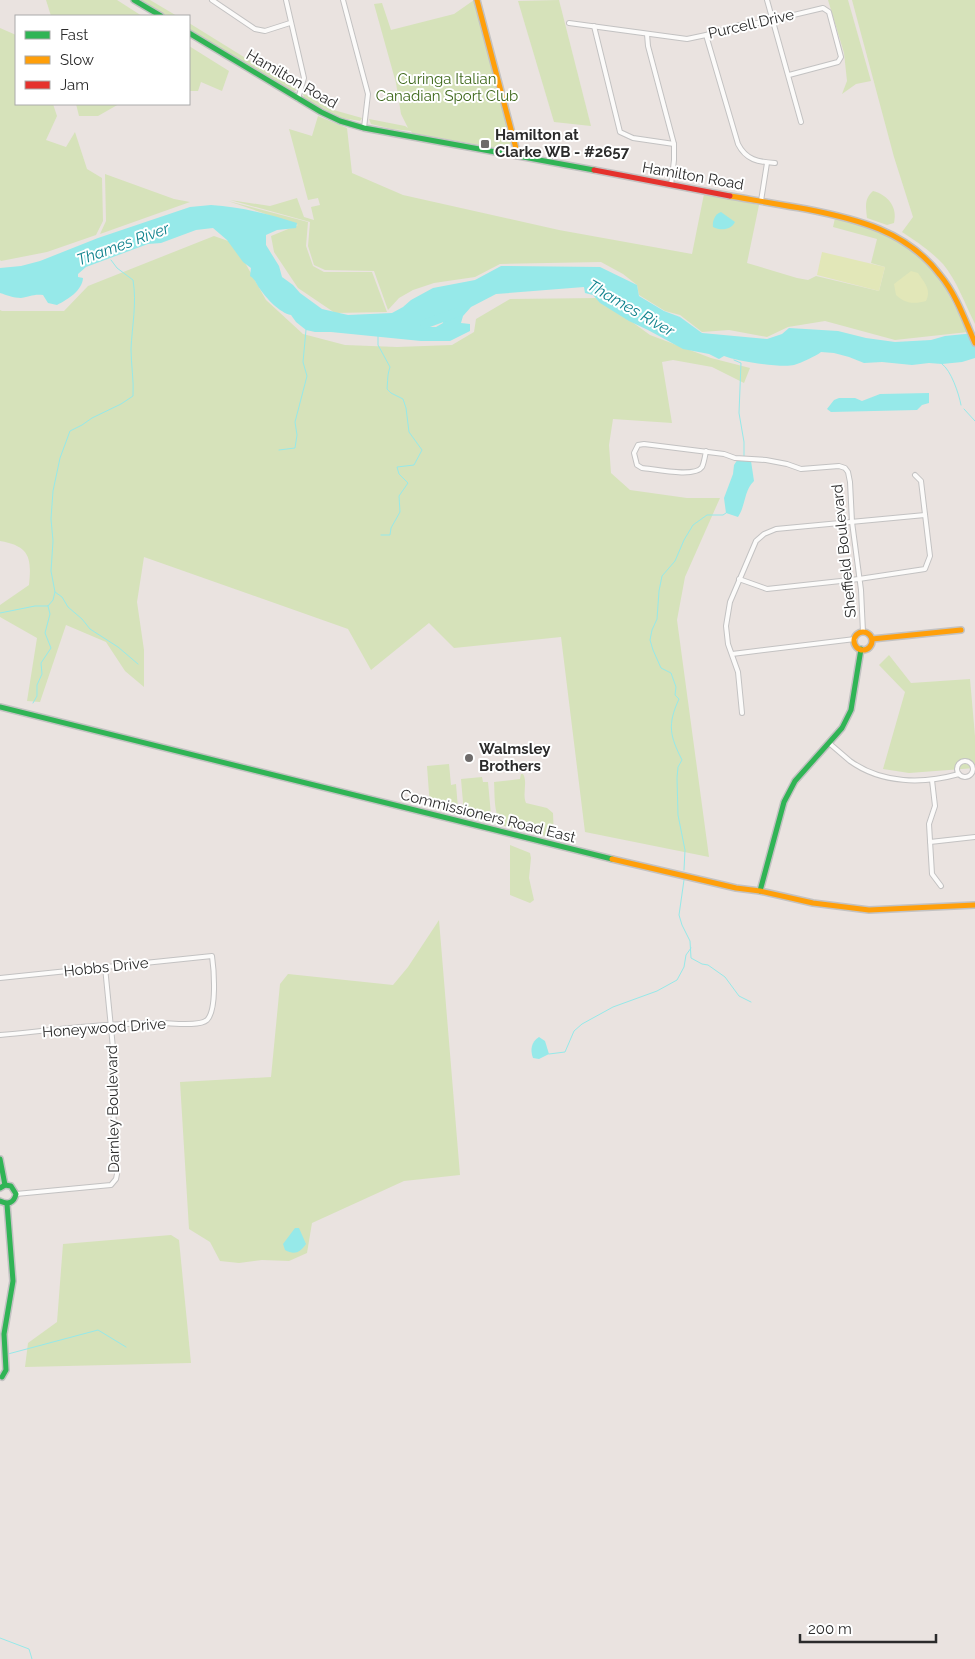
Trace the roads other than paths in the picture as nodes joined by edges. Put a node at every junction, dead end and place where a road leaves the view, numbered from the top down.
1 (134, 0) edge
2 (212, 0) edge
3 (286, 0) edge
4 (343, 0) edge
5 (477, 0) edge
6 (767, 0) edge
7 (159, 15) edge
8 (773, 20) junction
9 (290, 23) junction
10 (569, 23) dead end
11 (594, 26) junction
12 (190, 34) edge
13 (647, 34) junction
14 (706, 35) junction
15 (789, 75) junction
16 (298, 99) junction
17 (801, 122) dead end
18 (364, 128) junction
19 (674, 144) junction
20 (518, 156) junction
21 (767, 163) junction
22 (775, 163) dead end
23 (672, 185) junction
24 (761, 201) junction
25 (975, 342) edge
26 (706, 451) junction
27 (915, 475) dead end
28 (925, 515) junction
29 (852, 522) junction
30 (739, 579) junction
31 (859, 579) junction
32 (961, 630) dead end
33 (864, 632) junction
34 (855, 639) junction
35 (872, 639) junction
36 (861, 649) junction
37 (732, 654) junction
38 (0, 707) edge
39 (742, 713) dead end
40 (829, 743) junction
41 (959, 774) junction
42 (932, 780) junction
43 (975, 837) edge
44 (930, 842) junction
45 (942, 886) dead end
46 (760, 892) junction
47 (975, 905) edge
48 (105, 967) junction
49 (0, 978) edge
50 (208, 1019) joint
51 (111, 1025) junction
52 (0, 1035) edge
53 (0, 1158) edge
54 (2, 1187) edge
55 (16, 1194) junction
56 (0, 1201) edge
57 (8, 1204) junction
58 (2, 1377) dead end

1 - 7 main road
2 - 9 street
3 - 9 street
4 - 18 street
5 - 20 main road
6 - 8 street
8 - 14 street, Purcell Drive
8 - 15 street
8 - 15 street, Purcell Drive
9 - 16 street
10 - 11 street, Purcell Drive
11 - 13 street, Purcell Drive
11 - 19 street
12 - 16 main road, Hamilton Road
13 - 14 street, Purcell Drive
13 - 19 street
14 - 21 street
15 - 17 street
16 - 18 main road, Hamilton Road
18 - 20 main road, Hamilton Road
19 - 23 street
20 - 23 main road, Hamilton Road
21 - 22 street
21 - 24 street
23 - 24 main road, Hamilton Road
24 - 25 main road, Hamilton Road
26 - 26 street
26 - 29 street, Sheffield Boulevard
27 - 28 street
28 - 29 street
28 - 31 street
29 - 30 street
29 - 31 street, Sheffield Boulevard
30 - 31 street
30 - 37 street
31 - 33 street, Sheffield Boulevard
32 - 35 main road
33 - 34 main road
33 - 35 main road
34 - 36 main road
34 - 37 street
35 - 36 main road
36 - 40 main road
37 - 39 street
38 - 46 main road, Commissioners Road East
40 - 42 street
40 - 46 main road
41 - 41 street
41 - 42 street
42 - 44 street
43 - 44 street
44 - 45 street
46 - 47 main road, Commissioners Road East
48 - 49 street, Hobbs Drive
48 - 50 street, Hobbs Drive
48 - 51 street, Darnley Boulevard
50 - 51 street, Honeywood Drive
51 - 52 street, Honeywood Drive
51 - 55 street, Darnley Boulevard
53 - 54 main road
54 - 55 main road
55 - 57 main road
56 - 57 main road
57 - 58 main road

